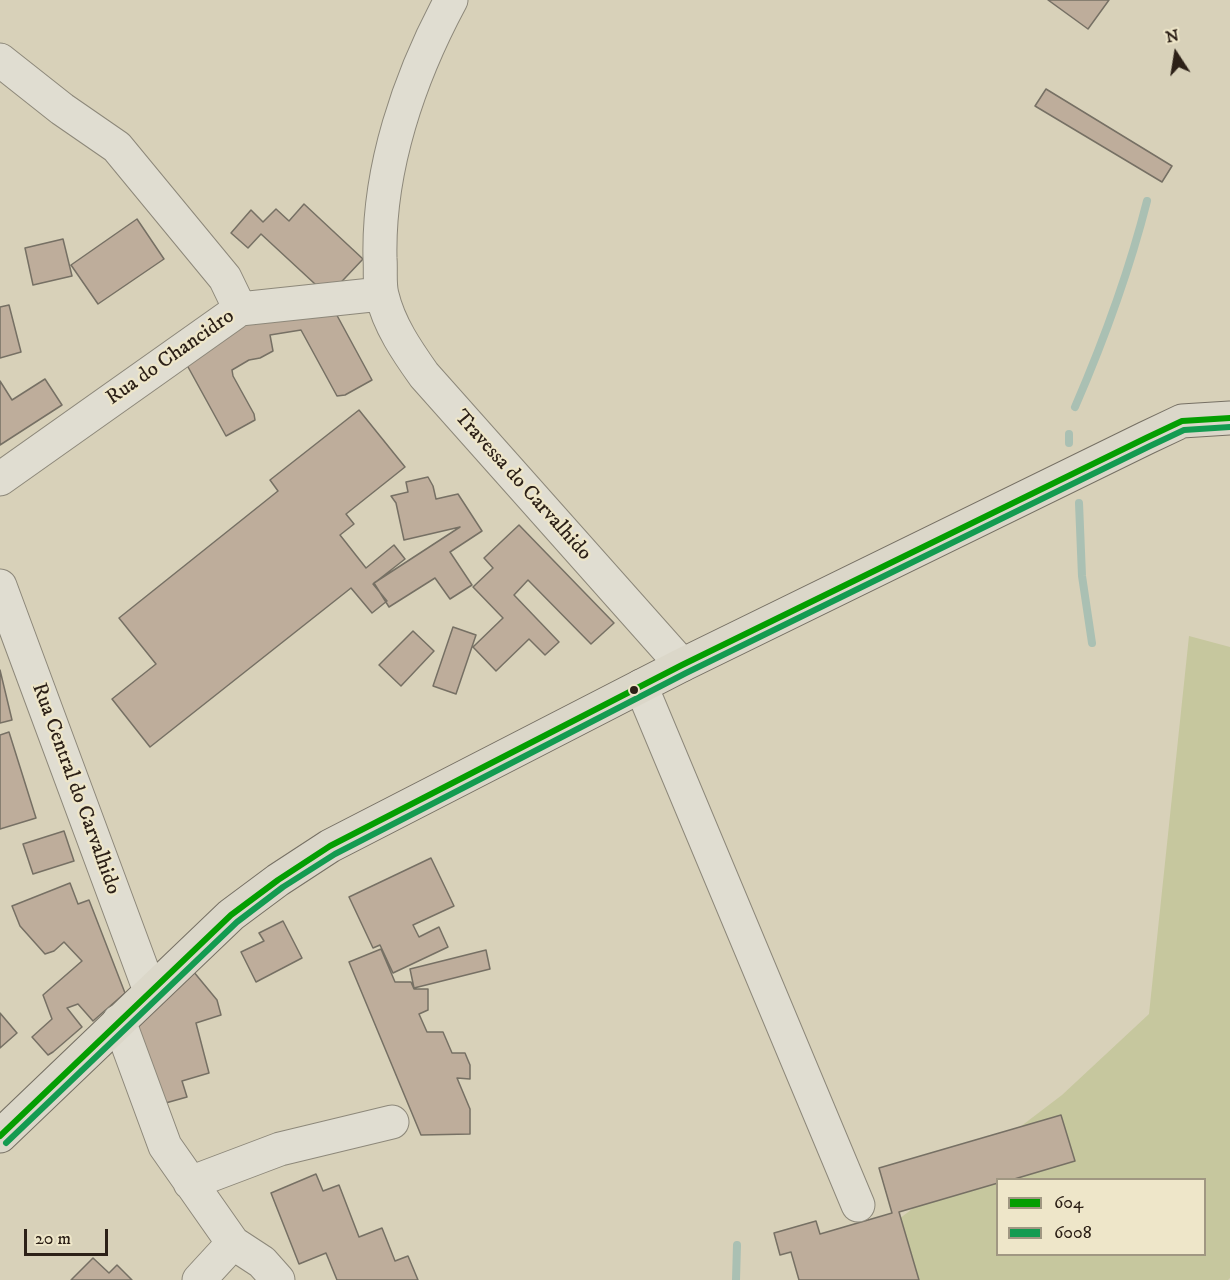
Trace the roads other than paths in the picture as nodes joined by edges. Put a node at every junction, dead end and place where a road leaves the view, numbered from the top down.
1 (452, 0) edge
2 (0, 60) edge
3 (381, 294) junction
4 (240, 309) junction
5 (1230, 418) edge
6 (0, 479) edge
7 (0, 586) edge
8 (682, 665) junction
9 (641, 686) junction
10 (150, 991) junction
11 (119, 1021) junction
12 (392, 1122) dead end
13 (0, 1136) edge
14 (190, 1183) junction
15 (858, 1205) dead end
16 (233, 1243) junction
17 (199, 1280) edge
18 (278, 1280) edge

1 - 3 street
2 - 4 street
3 - 4 street, Rua do Chancidro
3 - 8 street, Travessa do Carvalhido
4 - 6 street, Rua do Chancidro
5 - 8 main road
7 - 10 street, Rua Central do Carvalhido
8 - 9 main road
9 - 10 main road
9 - 15 street
10 - 11 main road
11 - 13 main road
11 - 14 street
12 - 14 street
14 - 16 street
16 - 17 street
16 - 18 street

